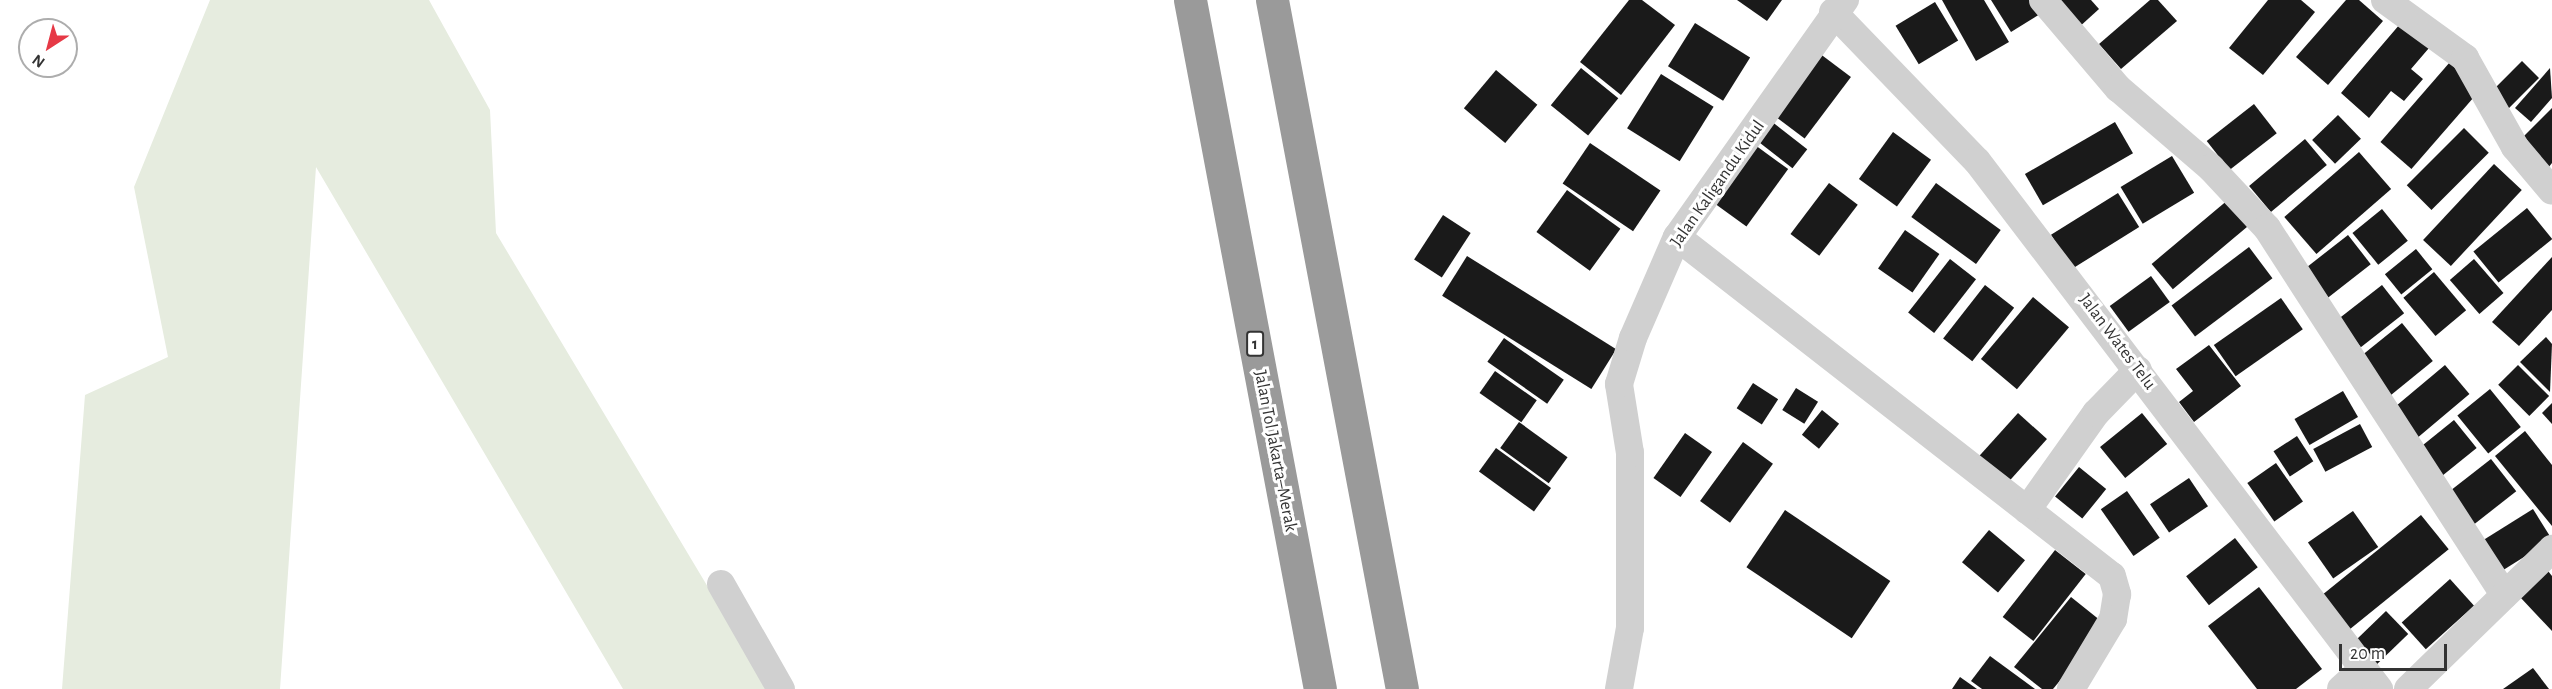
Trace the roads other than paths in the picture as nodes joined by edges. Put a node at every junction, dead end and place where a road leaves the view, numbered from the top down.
1 (1190, 0) edge
2 (1272, 0) edge
3 (2043, 0) edge
4 (2385, 0) edge
5 (1839, 6) edge
6 (2552, 191) edge
7 (1677, 237) junction
8 (2138, 370) junction
9 (2027, 510) junction
10 (2552, 549) edge
11 (721, 584) dead end
12 (2504, 595) junction
13 (2360, 683) edge
14 (2074, 688) edge
15 (782, 689) edge
16 (1320, 689) edge
17 (1402, 689) edge
18 (1618, 689) edge
19 (2408, 689) edge

1 - 16 highway, Jalan Tol Jakarta–Merak / 1
2 - 17 highway
3 - 12 street
4 - 6 street
5 - 7 street, Jalan Kaligandu Kidul
5 - 8 street, Jalan Wates Telu
7 - 9 street
7 - 18 street, Jalan Kaligandu Kidul
8 - 9 street
8 - 13 street, Jalan Wates Telu
9 - 14 street
10 - 12 street
11 - 15 street
12 - 19 street

